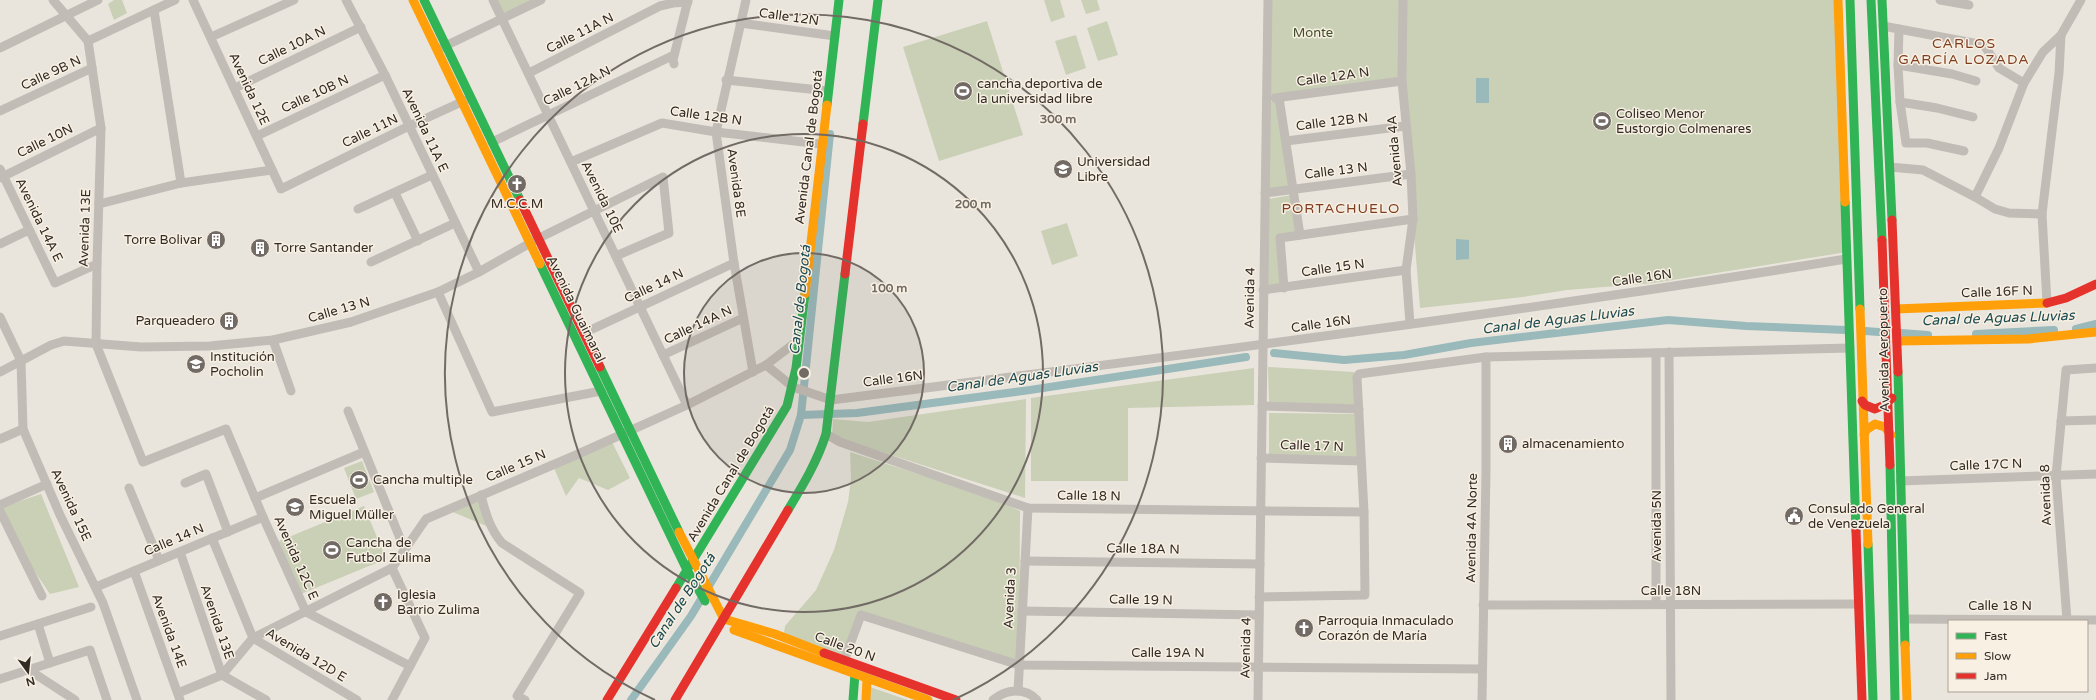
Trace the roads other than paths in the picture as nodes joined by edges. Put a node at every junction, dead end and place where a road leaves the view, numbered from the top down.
1 (53, 0) edge
2 (98, 0) edge
3 (175, 0) edge
4 (193, 0) edge
5 (294, 0) edge
6 (346, 0) edge
7 (413, 0) edge
8 (424, 0) edge
9 (493, 0) edge
10 (541, 0) edge
11 (746, 0) edge
12 (839, 0) edge
13 (878, 0) edge
14 (1268, 0) edge
15 (1403, 0) edge
16 (1838, 0) edge
17 (1850, 0) edge
18 (1871, 0) edge
19 (1882, 0) edge
20 (1940, 0) edge
21 (2081, 0) edge
22 (688, 1) edge
23 (1969, 5) dead end
24 (154, 10) junction
25 (66, 16) junction
26 (502, 19) junction
27 (740, 23) junction
28 (1884, 26) junction
29 (361, 27) junction
30 (1899, 28) junction
31 (2061, 35) junction
32 (835, 36) junction
33 (211, 37) junction
34 (88, 42) junction
35 (446, 45) junction
36 (0, 48) edge
37 (437, 50) junction
38 (1898, 65) junction
39 (92, 68) junction
40 (529, 73) junction
41 (385, 75) junction
42 (726, 80) junction
43 (1402, 80) junction
44 (1976, 81) dead end
45 (2024, 83) junction
46 (1840, 86) junction
47 (235, 88) junction
48 (828, 91) junction
49 (1852, 97) junction
50 (471, 98) junction
51 (1279, 98) junction
52 (1267, 99) junction
53 (462, 102) junction
54 (1900, 102) junction
55 (0, 111) edge
56 (548, 115) junction
57 (1973, 117) dead end
58 (409, 126) junction
59 (1406, 126) junction
60 (101, 128) junction
61 (716, 132) junction
62 (257, 136) junction
63 (1286, 141) junction
64 (492, 142) junction
65 (821, 144) junction
66 (1964, 151) dead end
67 (570, 162) junction
68 (1890, 167) junction
69 (272, 170) junction
70 (1, 174) edge
71 (1411, 174) junction
72 (432, 175) junction
73 (181, 183) junction
74 (281, 189) joint
75 (1293, 189) junction
76 (395, 193) junction
77 (1265, 193) junction
78 (1975, 197) junction
79 (99, 204) junction
80 (358, 209) dead end
81 (594, 210) junction
82 (2042, 214) junction
83 (1413, 218) junction
84 (455, 223) junction
85 (29, 230) junction
86 (1300, 235) junction
87 (539, 238) junction
88 (418, 241) junction
89 (530, 243) junction
90 (0, 244) edge
91 (616, 256) junction
92 (1846, 259) junction
93 (372, 262) dead end
94 (734, 263) junction
95 (97, 264) junction
96 (1406, 270) junction
97 (1859, 270) junction
98 (479, 272) junction
99 (1847, 280) junction
100 (2096, 284) edge
101 (1284, 288) junction
102 (1860, 288) junction
103 (1264, 290) junction
104 (438, 292) junction
105 (2047, 303) junction
106 (640, 306) junction
107 (1896, 309) junction
108 (0, 317) edge
109 (743, 318) junction
110 (1410, 324) junction
111 (2096, 332) edge
112 (584, 333) junction
113 (800, 339) junction
114 (273, 340) junction
115 (1897, 341) junction
116 (96, 344) junction
117 (1262, 346) junction
118 (1850, 348) junction
119 (1669, 352) junction
120 (1656, 353) junction
121 (663, 355) junction
122 (1486, 357) junction
123 (21, 361) junction
124 (766, 365) junction
125 (2096, 368) edge
126 (0, 372) edge
127 (753, 372) junction
128 (796, 389) junction
129 (601, 390) junction
130 (291, 391) dead end
131 (1898, 392) junction
132 (1862, 401) junction
133 (828, 402) junction
134 (1887, 402) junction
135 (687, 405) junction
136 (1262, 406) junction
137 (1359, 409) junction
138 (348, 412) dead end
139 (2096, 420) edge
140 (2061, 421) junction
141 (23, 429) junction
142 (226, 429) joint
143 (827, 430) junction
144 (631, 431) junction
145 (1888, 431) junction
146 (622, 435) junction
147 (1864, 435) junction
148 (0, 439) edge
149 (1899, 446) junction
150 (364, 452) junction
151 (1261, 458) junction
152 (1361, 461) junction
153 (2096, 474) edge
154 (2056, 476) junction
155 (1900, 481) junction
156 (185, 483) dead end
157 (46, 484) junction
158 (129, 488) dead end
159 (480, 495) junction
160 (255, 498) junction
161 (0, 505) edge
162 (1028, 508) junction
163 (0, 510) edge
164 (1261, 512) junction
165 (1364, 512) junction
166 (263, 517) junction
167 (228, 532) junction
168 (212, 538) junction
169 (404, 548) junction
170 (180, 552) junction
171 (159, 560) junction
172 (1025, 561) junction
173 (695, 564) junction
174 (1260, 564) junction
175 (392, 568) junction
176 (134, 571) junction
177 (689, 574) junction
178 (96, 587) junction
179 (42, 596) dead end
180 (1259, 597) junction
181 (1656, 604) junction
182 (1670, 604) junction
183 (1858, 604) junction
184 (1483, 605) junction
185 (91, 607) dead end
186 (1022, 611) junction
187 (306, 612) junction
188 (1259, 615) junction
189 (1905, 619) junction
190 (720, 620) junction
191 (2067, 620) junction
192 (2096, 620) edge
193 (38, 624) junction
194 (0, 636) edge
195 (253, 638) junction
196 (844, 661) junction
197 (50, 663) junction
198 (1019, 665) junction
199 (410, 666) junction
200 (1258, 667) junction
201 (1482, 669) junction
202 (29, 670) junction
203 (855, 674) junction
204 (222, 675) junction
205 (0, 679) edge
206 (867, 679) junction
207 (1018, 691) junction
208 (179, 697) edge
209 (75, 700) edge
210 (107, 700) edge
211 (137, 700) edge
212 (266, 700) edge
213 (357, 700) edge
214 (392, 700) edge
215 (525, 700) edge
216 (607, 700) edge
217 (675, 700) edge
218 (853, 700) edge
219 (866, 700) edge
220 (928, 700) edge
221 (956, 700) edge
222 (994, 700) edge
223 (1037, 700) edge
224 (1258, 700) edge
225 (1482, 700) edge
226 (1670, 700) edge
227 (1862, 700) edge
228 (1872, 700) edge
229 (1895, 700) edge
230 (1907, 700) edge

1 - 25 street
2 - 25 street
3 - 24 street, Calle 9B N
4 - 33 street, Avenida 12E
5 - 33 street
6 - 29 street, Avenida 11A E
7 - 37 street, Avenida Guaimaral
8 - 35 street, Avenida Guaimaral
9 - 26 street, Avenida 10E
10 - 26 street
11 - 27 street, Avenida 8E
12 - 32 street, Avenida Canal de Bogotá
13 - 133 street
14 - 52 street, Avenida 4
15 - 43 street, Avenida 4A
16 - 46 street
17 - 49 street, Avenida Aeropuerto
18 - 134 street, Avenida Aeropuerto
19 - 28 street, Avenida Aeropuerto
20 - 23 street
21 - 31 street
22 - 40 street, Calle 11A N
22 - 56 street, Calle 12A N
24 - 34 street, Calle 9B N
24 - 73 street
25 - 34 street
25 - 36 street
26 - 35 street
26 - 40 street, Avenida 10E
27 - 32 street, Calle 12N
27 - 42 street, Avenida 8E
28 - 30 street
28 - 68 street, Avenida Aeropuerto
29 - 41 street, Avenida 11A E
29 - 47 street, Calle 10A N
30 - 38 street
30 - 45 street
31 - 45 street
31 - 82 street
32 - 48 street, Avenida Canal de Bogotá
33 - 47 street, Avenida 12E
34 - 39 street, Avenida 13E
35 - 37 street
35 - 50 street, Avenida Guaimaral
37 - 53 street, Avenida Guaimaral
38 - 44 street
38 - 54 street
39 - 55 street, Calle 9B N
39 - 60 street, Avenida 13E
40 - 56 street, Avenida 10E
41 - 58 street, Avenida 11A E
41 - 62 street, Calle 10B N
42 - 48 street
42 - 61 street, Avenida 8E
43 - 51 street, Calle 12A N
43 - 59 street, Avenida 4A
45 - 78 street
46 - 49 street
46 - 92 street
47 - 62 street, Avenida 12E
48 - 65 street, Avenida Canal de Bogotá
49 - 97 street, Avenida Aeropuerto
50 - 53 street, Calle 11N
50 - 64 street, Avenida Guaimaral
51 - 52 street, Calle 12A N
51 - 63 street
52 - 77 street, Avenida 4
53 - 58 street, Calle 11N
53 - 89 street, Avenida Guaimaral
54 - 57 street
54 - 66 street
56 - 64 street, Calle 12A N
56 - 67 street, Avenida 10E
58 - 72 street, Avenida 11A E
58 - 74 street, Calle 11N
59 - 63 street, Calle 12B N
59 - 71 street, Avenida 4A
60 - 70 street, Calle 10N
60 - 79 street, Avenida 13E
61 - 65 street, Calle 12B N
61 - 67 street, Calle 12B N
61 - 94 street, Avenida 8E
62 - 69 street, Avenida 12E
63 - 75 street
64 - 87 street, Avenida Guaimaral
65 - 113 street, Avenida Canal de Bogotá
67 - 81 street, Avenida 10E
68 - 78 street
68 - 107 street, Avenida Aeropuerto
69 - 73 street
69 - 74 street, Avenida 12E
70 - 85 street, Avenida 14A E
71 - 75 street, Calle 13 N
71 - 83 street, Avenida 4A
72 - 76 street
72 - 84 street, Avenida 11A E
73 - 79 street
75 - 77 street, Calle 13 N
75 - 86 street
76 - 80 street
76 - 88 street
77 - 103 street, Avenida 4
78 - 82 street
79 - 95 street, Avenida 13E
81 - 87 street, Calle 13 N
81 - 91 street, Avenida 10E
81 - 91 street, Calle 13 N
82 - 105 street
83 - 86 street
83 - 96 street, Avenida 4A
84 - 88 street
84 - 98 street, Avenida 11A E
85 - 90 street
85 - 95 street, Avenida 14A E
86 - 101 street
87 - 89 street, Calle 13 N
87 - 112 street, Avenida Guaimaral
88 - 93 street
89 - 98 street, Calle 13 N
89 - 129 street, Avenida Guaimaral
91 - 106 street, Avenida 10E
92 - 99 street
92 - 110 street, Calle 16N
94 - 106 street, Calle 14 N
94 - 109 street, Avenida 8E
95 - 116 street, Avenida 13E
96 - 101 street, Calle 15 N
96 - 110 street, Avenida 4A
97 - 99 street
97 - 102 street, Avenida Aeropuerto
98 - 104 street, Calle 13 N
99 - 102 street
99 - 118 street
100 - 105 street, Calle 16F N
101 - 103 street, Calle 15 N
102 - 132 street, Avenida Aeropuerto
103 - 117 street, Avenida 4
104 - 114 street, Calle 13 N
104 - 129 street
105 - 107 street, Calle 16F N
106 - 112 street, Calle 14 N
106 - 121 street, Avenida 10E
107 - 115 street, Avenida Aeropuerto
108 - 123 street, Avenida 15E
109 - 121 street, Calle 14A N
109 - 127 street, Avenida 8E
110 - 117 street, Calle 16N
111 - 115 street
112 - 144 street, Avenida Guaimaral
113 - 124 street, Calle 15 N
113 - 128 street, Avenida Canal de Bogotá
114 - 116 street, Calle 13 N
114 - 130 street
115 - 131 street, Avenida Aeropuerto
116 - 123 street, Calle 13 N
116 - 142 street, Avenida 13E
117 - 133 street, Calle 16N
117 - 136 street, Avenida 4
118 - 119 street
118 - 183 street
119 - 120 street
119 - 182 street, Avenida 5N
120 - 122 street
120 - 181 street, Avenida 5N
121 - 135 street, Avenida 10E
122 - 137 street
122 - 184 street, Avenida 4A Norte
123 - 126 street, Calle 13 N
123 - 141 street, Avenida 15E
124 - 127 street, Calle 15 N
124 - 128 street
125 - 140 street, Avenida 8
127 - 135 street, Calle 15 N
128 - 133 street, Calle 16N
128 - 173 street, Avenida Canal de Bogotá
129 - 146 street, Avenida Guaimaral
131 - 134 street
131 - 149 street, Avenida Aeropuerto
132 - 134 street
132 - 147 street, Avenida Aeropuerto
133 - 143 street
134 - 145 street, Avenida Aeropuerto
135 - 144 street, Calle 15 N
136 - 137 street
136 - 151 street, Avenida 4
137 - 152 street
138 - 150 street
139 - 140 street
140 - 154 street, Avenida 8
141 - 148 street
141 - 157 street, Avenida 15E
142 - 160 street, Avenida 12C E
143 - 162 street, Calle 18 N
143 - 190 street
144 - 146 street, Calle 15 N
144 - 173 street, Avenida Guaimaral
145 - 147 street
145 - 149 street
145 - 229 street, Avenida Aeropuerto
146 - 159 street, Calle 15 N
146 - 177 street, Avenida Guaimaral
147 - 228 street, Avenida Aeropuerto
149 - 155 street, Avenida Aeropuerto
150 - 160 street
150 - 169 street
151 - 152 street, Calle 17 N
151 - 164 street, Avenida 4
152 - 165 street
153 - 154 street, Calle 17C N
154 - 155 street, Calle 17C N
154 - 191 street, Avenida 8
155 - 189 street, Avenida Aeropuerto
156 - 167 street
157 - 161 street
157 - 178 street, Avenida 15E
158 - 171 street
159 - 169 street, Calle 15 N
159 - 215 street
160 - 166 street, Avenida 12C E
162 - 164 street, Calle 18 N
162 - 172 street, Avenida 3
163 - 179 street
164 - 165 street, Calle 18 N
164 - 174 street, Avenida 4
165 - 180 street
166 - 167 street, Calle 14 N
166 - 187 street, Avenida 12C E
167 - 168 street, Calle 14 N
168 - 170 street, Calle 14 N
168 - 195 street, Avenida 12D E
169 - 175 street, Calle 15 N
170 - 171 street, Calle 14 N
170 - 204 street, Avenida 13E
171 - 176 street, Calle 14 N
172 - 174 street, Calle 18A N
172 - 186 street, Avenida 3
173 - 177 street, Avenida Canal de Bogotá
173 - 190 street, Avenida Guaimaral
174 - 180 street, Avenida 4
175 - 187 street
175 - 199 street
176 - 178 street, Calle 14 N
176 - 208 street, Avenida 14E
177 - 190 street, Avenida Guaimaral
177 - 216 street, Avenida Canal de Bogotá
178 - 211 street, Avenida 15E
180 - 188 street, Avenida 4
181 - 182 street, Calle 18N
181 - 184 street, Calle 18N
182 - 183 street, Calle 18N
182 - 226 street, Avenida 5N
183 - 227 street
184 - 201 street, Avenida 4A Norte
185 - 193 street
186 - 188 street, Calle 19 N
186 - 198 street, Avenida 3
187 - 195 street
187 - 199 street, Avenida 12C E
188 - 200 street, Avenida 4
189 - 191 street, Calle 18 N
189 - 230 street, Avenida Aeropuerto
190 - 196 street, Calle 20 N
190 - 203 street, Calle 20 N
190 - 217 street
191 - 192 street, Calle 18 N
193 - 194 street
193 - 197 street
195 - 204 street
195 - 213 street, Avenida 12D E
196 - 198 street, Calle 19A N
196 - 221 street, Calle 20 N
197 - 202 street
197 - 210 street
198 - 200 street, Calle 19A N
198 - 207 street, Avenida 3
199 - 214 street
200 - 201 street, Calle 19A N
200 - 224 street, Avenida 4
201 - 225 street, Avenida 4A Norte
202 - 205 street
202 - 209 street
203 - 206 street, Calle 20 N
203 - 218 street
204 - 208 street
204 - 212 street, Avenida 13E
206 - 219 street
206 - 220 street, Calle 20 N
207 - 222 street
207 - 223 street

